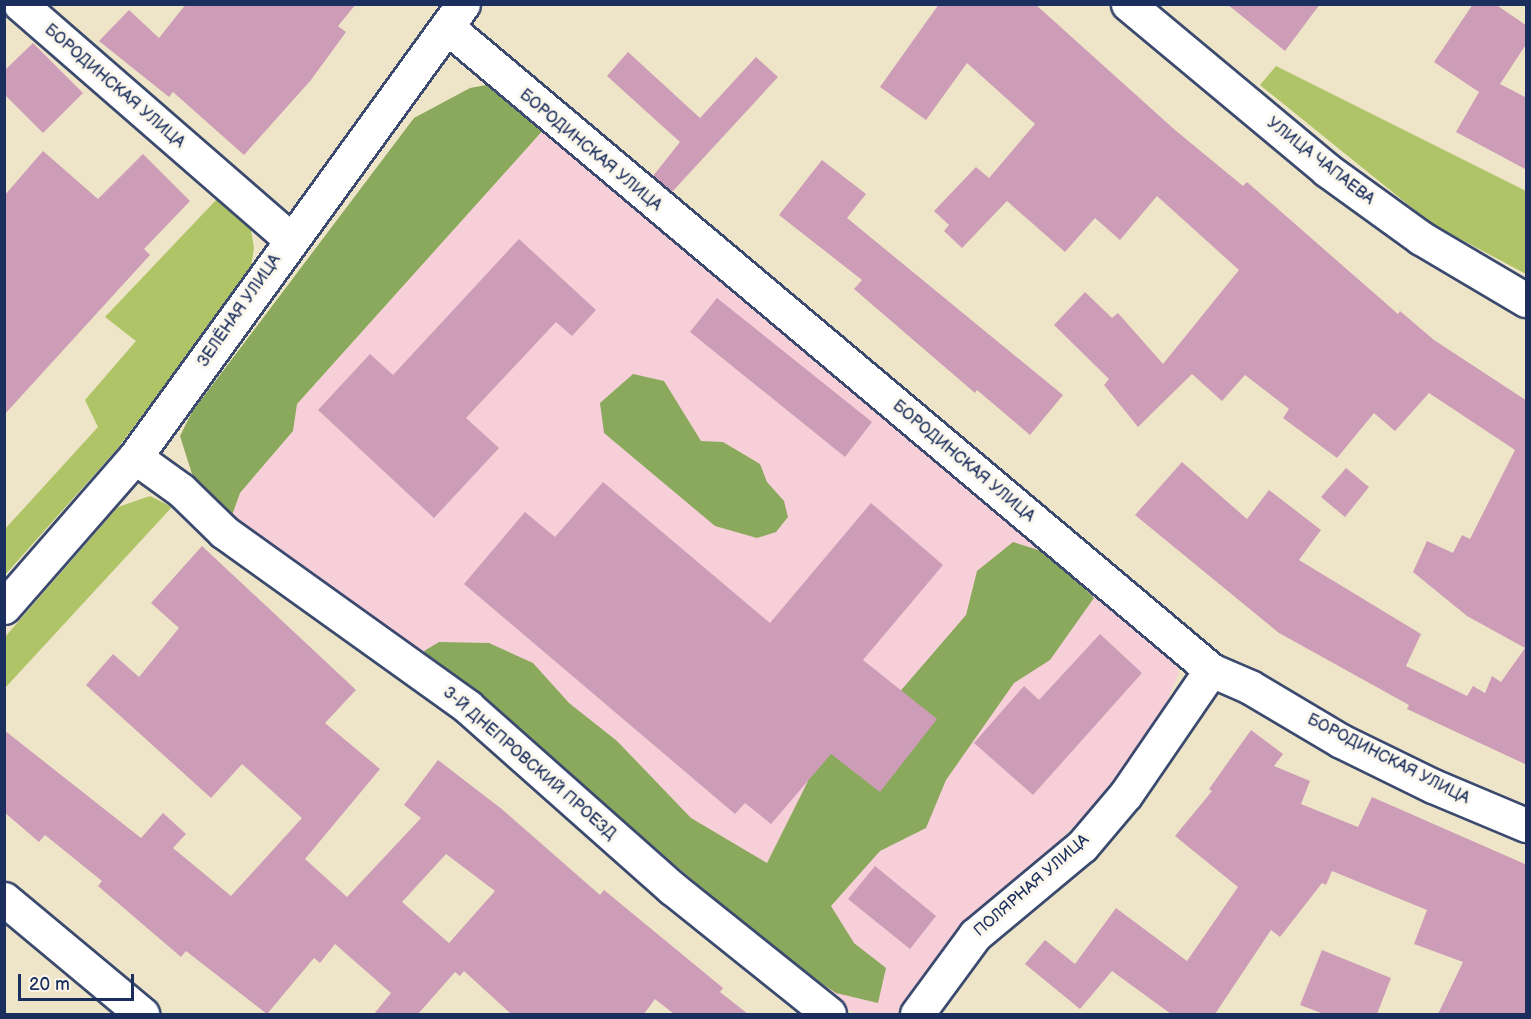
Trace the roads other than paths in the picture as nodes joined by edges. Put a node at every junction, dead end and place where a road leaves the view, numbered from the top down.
1 (18, 4) edge
2 (1128, 4) edge
3 (455, 16) edge
4 (4, 22) edge
5 (291, 239) junction
6 (1527, 300) edge
7 (135, 458) junction
8 (4, 608) edge
9 (1211, 670) junction
10 (1527, 825) edge
11 (4, 899) edge
12 (142, 1014) edge
13 (829, 1014) edge
14 (917, 1014) edge

1 - 4 street
1 - 5 street, БОРОДИНСКАЯ УЛИЦА
2 - 6 street, УЛИЦА ЧАПАЕВА
3 - 5 street, ЗЕЛЁНАЯ УЛИЦА
3 - 9 street, БОРОДИНСКАЯ УЛИЦА
5 - 7 street, ЗЕЛЁНАЯ УЛИЦА
7 - 8 street, ЗЕЛЁНАЯ УЛИЦА
7 - 13 street, 3-Й ДНЕПРОВСКИЙ ПРОЕЗД
9 - 10 street, БОРОДИНСКАЯ УЛИЦА
9 - 14 street, ПОЛЯРНАЯ УЛИЦА
11 - 12 street

